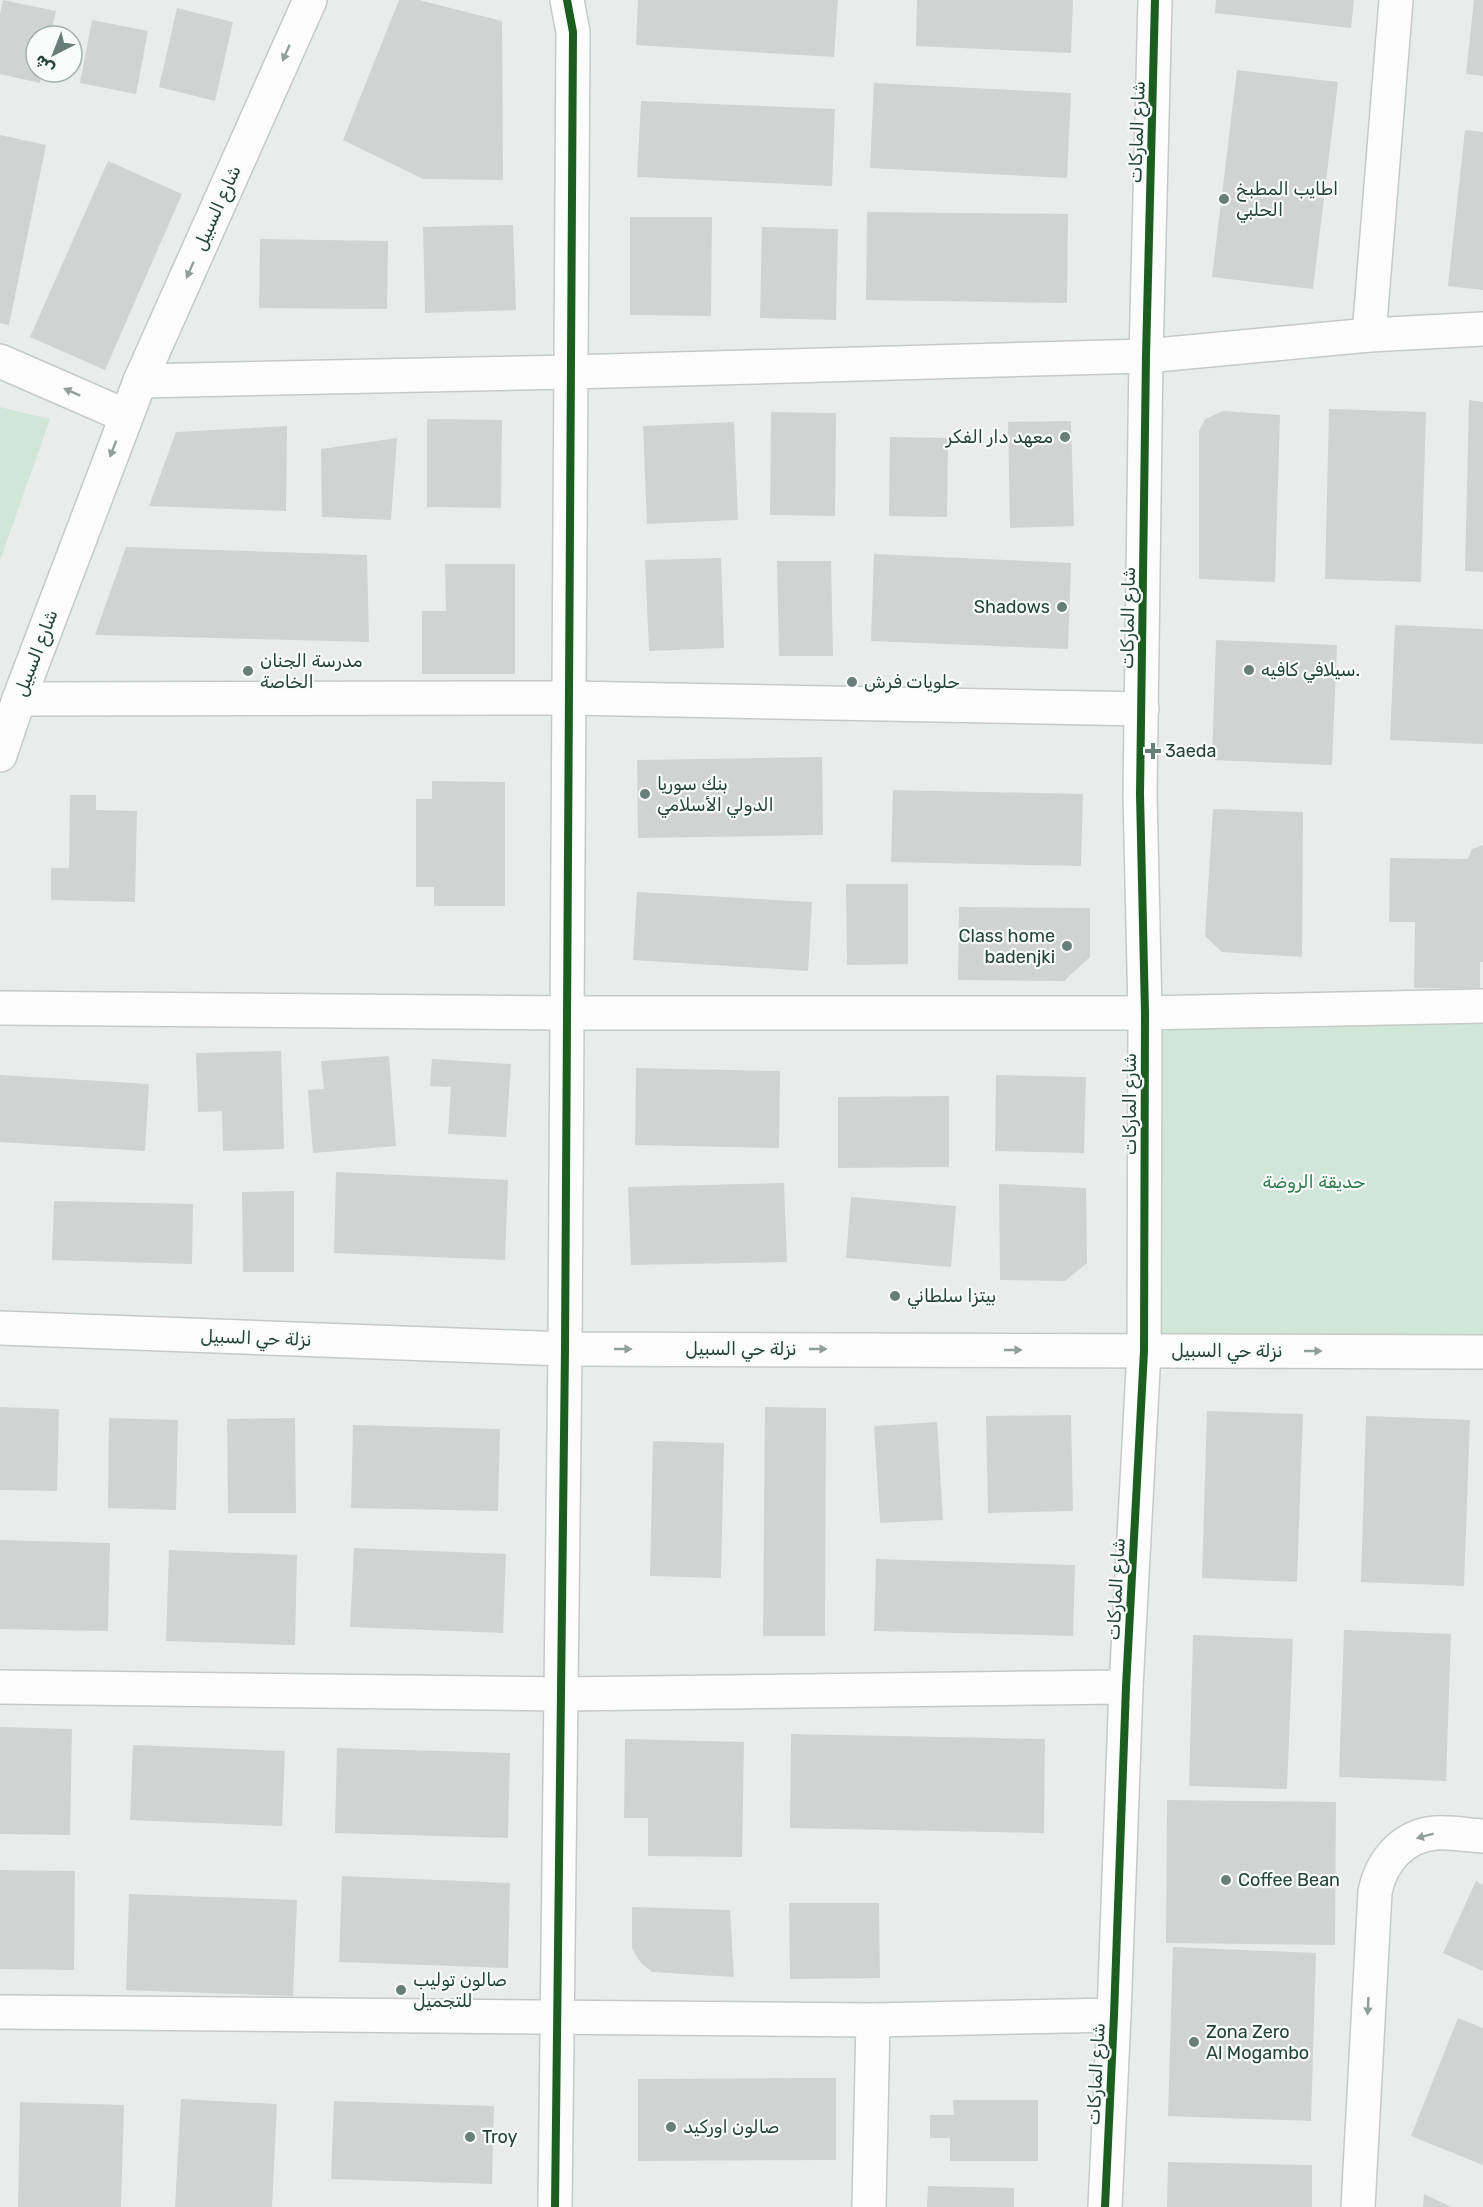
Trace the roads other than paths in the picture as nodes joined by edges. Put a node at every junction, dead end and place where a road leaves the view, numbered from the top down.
1 (310, 0) edge
2 (567, 0) edge
3 (1155, 0) edge
4 (1396, 0) edge
5 (1483, 330) edge
6 (1369, 335) junction
7 (1146, 356) junction
8 (0, 361) edge
9 (571, 372) junction
10 (140, 381) junction
11 (126, 416) junction
12 (569, 698) junction
13 (19, 699) junction
14 (1142, 709) junction
15 (0, 755) edge
16 (1483, 1006) edge
17 (0, 1008) edge
18 (567, 1012) junction
19 (1145, 1013) junction
20 (0, 1328) edge
21 (565, 1349) junction
22 (1144, 1351) junction
23 (1483, 1352) edge
24 (0, 1687) edge
25 (1126, 1687) junction
26 (561, 1694) junction
27 (1483, 1836) edge
28 (0, 2012) edge
29 (1114, 2015) junction
30 (557, 2018) junction
31 (873, 2020) junction
32 (555, 2207) edge
33 (869, 2207) edge
34 (1105, 2207) edge
35 (1358, 2207) edge

1 -> 10 street, شارع السبيل
2 - 9 street
3 - 7 street, شارع الماركات
4 - 6 street
5 - 6 street
6 - 7 street
7 - 9 street
7 - 14 street, شارع الماركات
11 -> 8 street
9 - 10 street
9 - 12 street
10 - 11 street, شارع السبيل
11 -> 13 street, شارع السبيل
12 - 13 street
12 - 14 street
12 - 18 street
13 - 15 street, شارع السبيل
14 - 19 street, شارع الماركات
16 - 19 street
17 - 18 street
18 - 19 street
18 - 21 street
19 - 22 street, شارع الماركات
20 - 21 street, نزلة حي السبيل
21 -> 22 street, نزلة حي السبيل
21 - 26 street
22 -> 23 street, نزلة حي السبيل
22 - 25 street, شارع الماركات
24 - 26 street
25 - 26 street
25 - 29 street, شارع الماركات
26 - 30 street
27 -> 35 street
28 - 30 street
29 - 31 street
29 - 34 street, شارع الماركات
30 - 31 street
30 - 32 street
31 - 33 street

